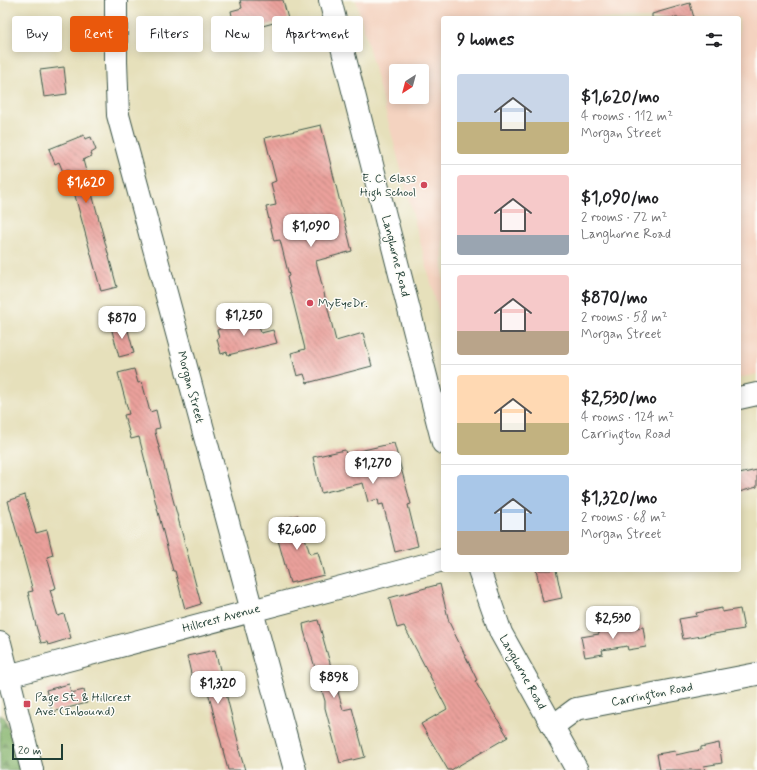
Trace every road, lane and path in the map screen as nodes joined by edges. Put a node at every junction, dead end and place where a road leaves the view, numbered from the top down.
1 (116, 0) edge
2 (330, 0) edge
3 (757, 394) edge
4 (741, 398) edge
5 (441, 434) edge
6 (441, 561) edge
7 (480, 572) edge
8 (252, 610) junction
9 (0, 643) edge
10 (757, 674) edge
11 (5, 677) edge
12 (553, 726) junction
13 (32, 770) edge
14 (295, 770) edge
15 (577, 770) edge

1 - 8 street, Morgan Street
2 - 5 street, Langhorne Road
3 - 4 street
6 - 8 street, Hillcrest Avenue
7 - 12 street, Langhorne Road
8 - 11 street, Hillcrest Avenue
8 - 14 street, Morgan Street
9 - 11 street
10 - 12 street, Carrington Road
11 - 13 street
12 - 15 street, Langhorne Road

